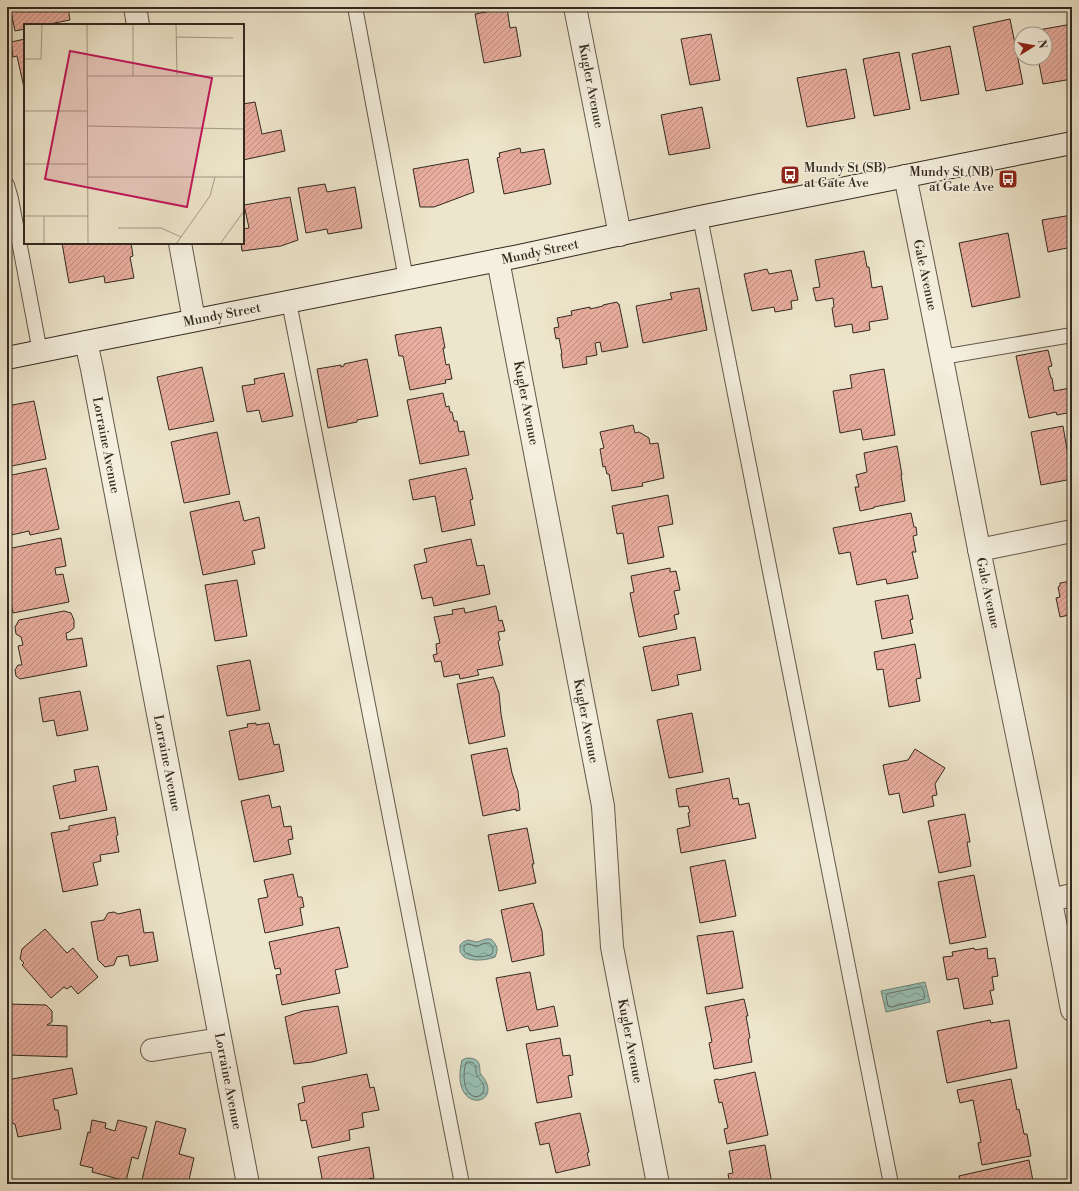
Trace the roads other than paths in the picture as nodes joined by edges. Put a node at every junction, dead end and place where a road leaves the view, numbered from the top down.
1 (135, 7) edge
2 (355, 7) edge
3 (575, 7) edge
4 (138, 24) edge
5 (1072, 143) edge
6 (905, 176) junction
7 (7, 185) edge
8 (700, 217) junction
9 (620, 235) junction
10 (180, 244) edge
11 (498, 260) junction
12 (406, 279) junction
13 (289, 302) junction
14 (194, 320) junction
15 (1072, 335) edge
16 (86, 342) junction
17 (40, 352) junction
18 (942, 357) junction
19 (7, 358) edge
20 (1072, 531) edge
21 (979, 550) junction
22 (1062, 898) edge
23 (1072, 1010) edge
24 (220, 1039) junction
25 (152, 1050) dead end
26 (248, 1184) edge
27 (462, 1184) edge
28 (658, 1184) edge
29 (891, 1184) edge

1 - 4 street
2 - 12 lane
3 - 9 street, Kugler Avenue
5 - 6 street, Mundy Street
6 - 8 street, Mundy Street
6 - 18 street, Gale Avenue
7 - 17 lane
8 - 9 street, Mundy Street
8 - 29 lane
9 - 11 street, Mundy Street
10 - 14 street
11 - 12 street, Mundy Street
11 - 28 street, Kugler Avenue
12 - 13 street, Mundy Street
13 - 14 street, Mundy Street
13 - 27 lane
14 - 16 street, Mundy Street
15 - 18 lane
16 - 17 street, Mundy Street
16 - 24 street, Lorraine Avenue
17 - 19 street, Mundy Street
18 - 21 street, Gale Avenue
20 - 21 street
21 - 22 street, Gale Avenue
22 - 23 street, Gale Avenue
24 - 25 street
24 - 26 street, Lorraine Avenue

